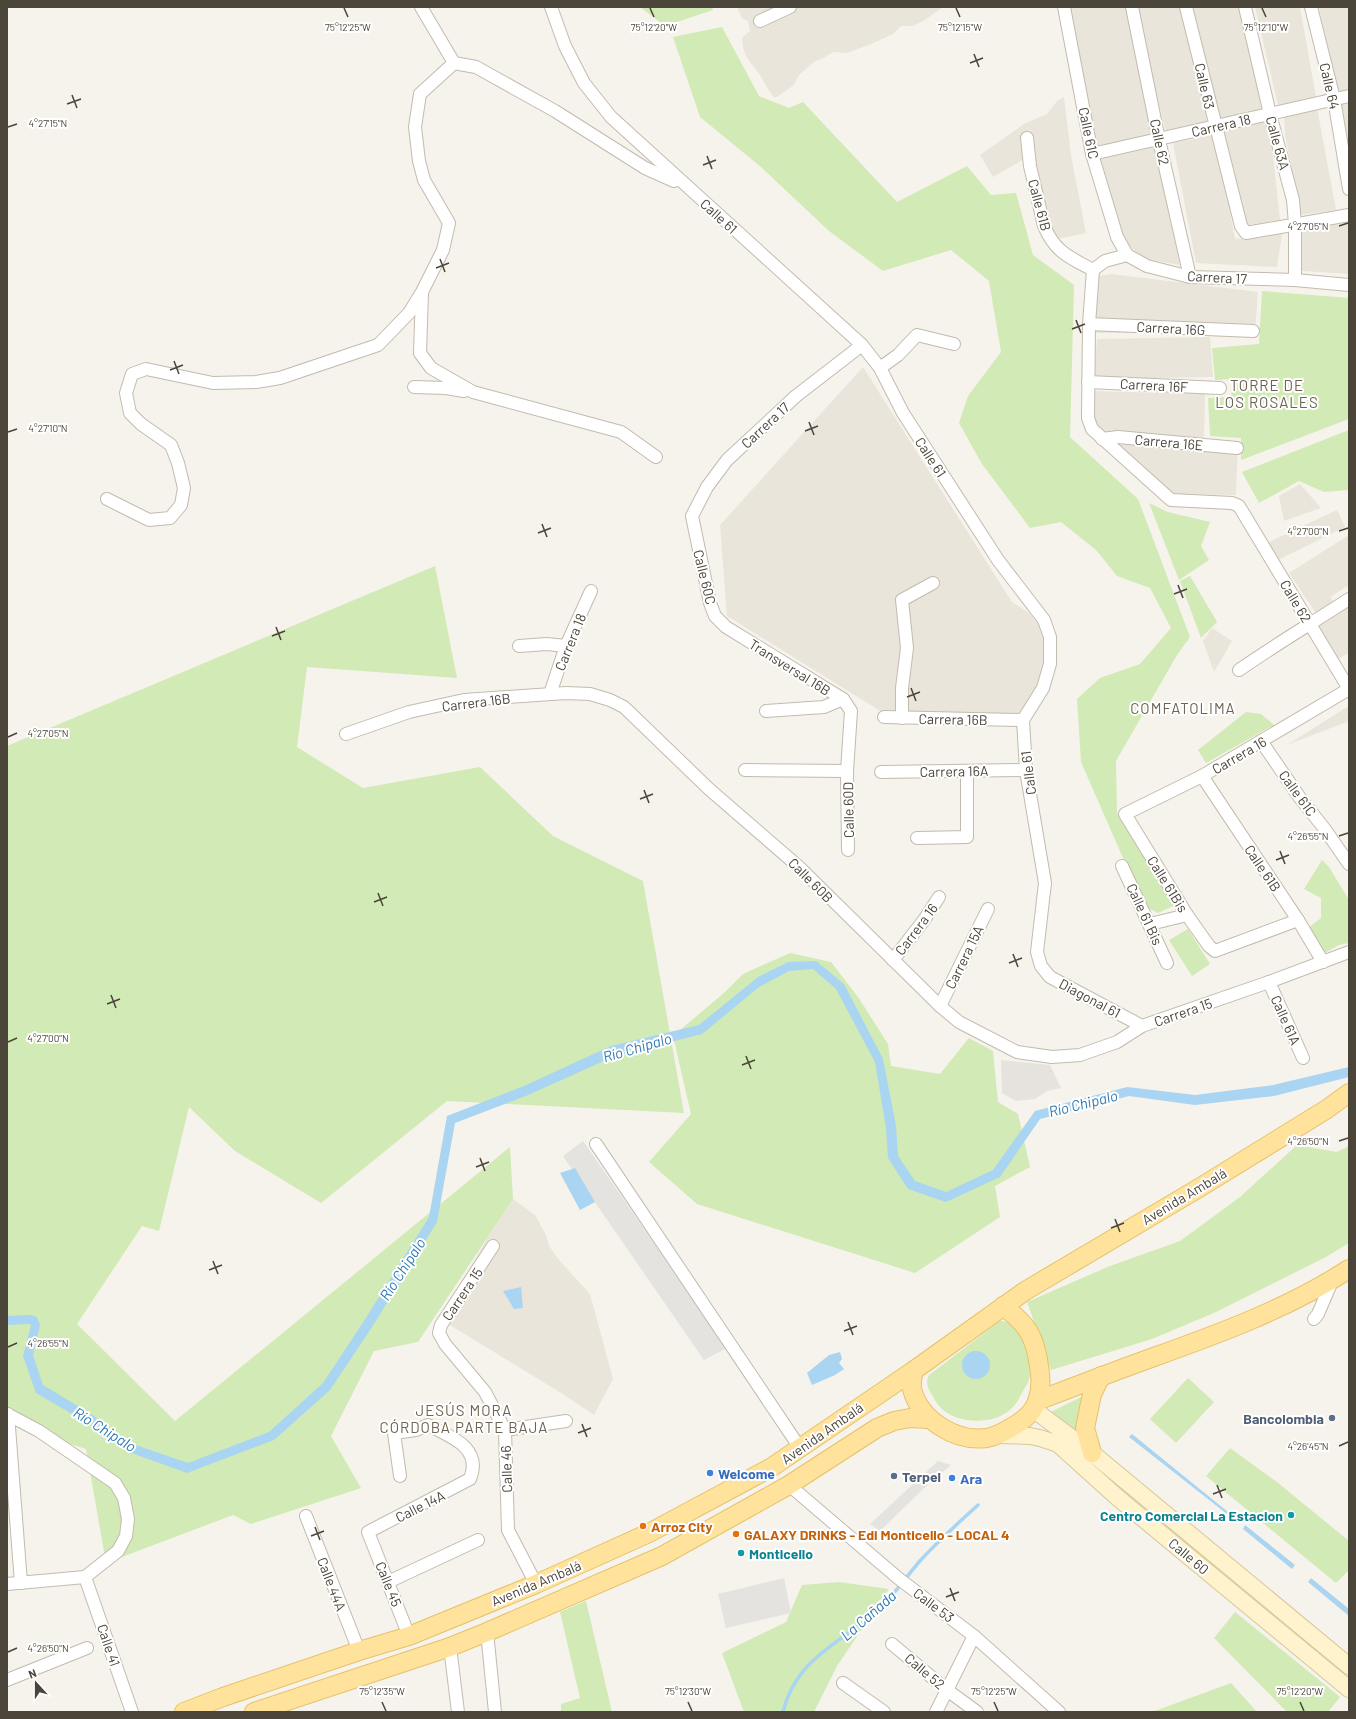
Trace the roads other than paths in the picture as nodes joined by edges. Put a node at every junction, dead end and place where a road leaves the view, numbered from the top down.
1 (421, 7) edge
2 (551, 7) edge
3 (790, 7) edge
4 (1064, 7) edge
5 (1132, 7) edge
6 (1186, 7) edge
7 (1245, 7) edge
8 (1311, 7) edge
9 (760, 21) dead end
10 (454, 63) junction
11 (1349, 96) edge
12 (1334, 99) junction
13 (1270, 114) junction
14 (1215, 127) junction
15 (1027, 138) dead end
16 (1159, 140) junction
17 (1092, 154) junction
18 (686, 186) junction
19 (1349, 189) edge
20 (1349, 215) edge
21 (1295, 224) junction
22 (1127, 255) junction
23 (1093, 270) junction
24 (1190, 277) junction
25 (1295, 280) junction
26 (1349, 285) edge
27 (422, 292) junction
28 (1089, 324) junction
29 (1253, 331) dead end
30 (954, 344) dead end
31 (862, 345) junction
32 (880, 368) junction
33 (1088, 382) junction
34 (414, 387) dead end
35 (1220, 388) dead end
36 (473, 392) junction
37 (1102, 439) junction
38 (1237, 448) dead end
39 (656, 457) dead end
40 (107, 499) dead end
41 (693, 523) joint
42 (934, 583) dead end
43 (591, 590) dead end
44 (1349, 599) edge
45 (1310, 625) junction
46 (726, 627) joint
47 (519, 646) dead end
48 (566, 646) junction
49 (1239, 670) dead end
50 (1349, 689) edge
51 (550, 694) junction
52 (610, 700) joint
53 (843, 700) junction
54 (766, 711) dead end
55 (851, 711) joint
56 (884, 717) dead end
57 (902, 718) junction
58 (1023, 720) junction
59 (346, 734) dead end
60 (1262, 741) junction
61 (745, 770) dead end
62 (1026, 770) junction
63 (847, 771) junction
64 (967, 771) junction
65 (881, 772) dead end
66 (1202, 776) junction
67 (1125, 814) joint
68 (917, 838) dead end
69 (848, 850) dead end
70 (1349, 864) edge
71 (1122, 866) dead end
72 (939, 897) dead end
73 (988, 909) dead end
74 (1187, 915) junction
75 (1298, 920) junction
76 (1150, 924) junction
77 (1349, 952) edge
78 (893, 960) junction
79 (1323, 962) junction
80 (1167, 963) dead end
81 (1041, 966) joint
82 (1269, 982) junction
83 (940, 1006) junction
84 (1142, 1026) junction
85 (1017, 1052) joint
86 (1303, 1058) dead end
87 (1349, 1093) edge
88 (596, 1144) dead end
89 (493, 1246) dead end
90 (1349, 1269) edge
91 (1333, 1279) junction
92 (1003, 1306) junction
93 (1314, 1319) dead end
94 (445, 1344) joint
95 (913, 1371) junction
96 (1100, 1376) junction
97 (1035, 1405) junction
98 (8, 1414) edge
99 (929, 1419) junction
100 (566, 1421) dead end
101 (505, 1430) junction
102 (999, 1435) junction
103 (800, 1448) junction
104 (1092, 1454) junction
105 (400, 1476) dead end
106 (789, 1485) junction
107 (306, 1516) dead end
108 (368, 1532) joint
109 (478, 1540) dead end
110 (85, 1577) junction
111 (388, 1582) junction
112 (21, 1583) junction
113 (7, 1584) edge
114 (536, 1584) junction
115 (487, 1632) junction
116 (409, 1636) junction
117 (974, 1636) junction
118 (892, 1644) dead end
119 (450, 1647) junction
120 (87, 1648) dead end
121 (359, 1651) junction
122 (1349, 1666) edge
123 (7, 1680) edge
124 (843, 1683) dead end
125 (1349, 1689) edge
126 (947, 1690) junction
127 (132, 1712) edge
128 (184, 1712) edge
129 (254, 1712) edge
130 (458, 1712) edge
131 (495, 1712) edge
132 (884, 1712) edge
133 (936, 1712) edge
134 (977, 1712) edge
135 (1059, 1712) edge

1 - 10 street
2 - 18 street, Calle 61
3 - 9 street
4 - 17 street, Calle 61C
5 - 16 street, Calle 62
6 - 14 street, Calle 63
7 - 13 street, Calle 63A
8 - 12 street, Calle 64
10 - 18 street
10 - 27 street
11 - 12 street, Carrera 18
12 - 13 street, Carrera 18
12 - 19 street, Calle 64
13 - 14 street, Carrera 18
13 - 21 street, Calle 63A
14 - 16 street, Carrera 18
14 - 21 street, Calle 63
15 - 23 street, Calle 61B
16 - 17 street, Carrera 18
16 - 24 street, Calle 62
17 - 22 street, Calle 61C
18 - 31 street, Calle 61
20 - 21 street
21 - 25 street, Calle 63A
22 - 23 street
22 - 24 street, Carrera 17
23 - 28 street
24 - 25 street, Carrera 17
25 - 26 street, Carrera 17
27 - 36 street
27 - 40 street
28 - 29 street, Carrera 16G
28 - 33 street
30 - 32 street
31 - 32 street, Calle 61
31 - 41 street, Carrera 17
32 - 58 street, Calle 61
33 - 35 street, Carrera 16F
33 - 37 street
34 - 36 street
36 - 39 street
37 - 38 street, Carrera 16E
37 - 45 street, Calle 62
41 - 46 street, Calle 60C
42 - 57 street
43 - 48 street, Carrera 18
44 - 45 street
45 - 49 street
45 - 50 street, Calle 62
46 - 53 street, Transversal 16B
47 - 48 street
48 - 51 street, Carrera 18
50 - 60 street, Carrera 16
51 - 52 street, Carrera 16B
51 - 59 street, Carrera 16B
52 - 78 street, Calle 60B
53 - 54 street
53 - 55 street, Transversal 16B
55 - 63 street, Calle 60D
56 - 57 street, Carrera 16B
57 - 58 street, Carrera 16B
58 - 62 street, Calle 61
60 - 66 street, Carrera 16
60 - 70 street, Calle 61C
61 - 63 street
62 - 64 street, Carrera 16A
62 - 81 street, Calle 61
63 - 69 street, Calle 60D
64 - 65 street, Carrera 16A
64 - 68 street
66 - 67 street, Carrera 16
66 - 75 street, Calle 61B
67 - 74 street, Calle 61Bis
71 - 76 street, Calle 61 Bis
72 - 78 street, Carrera 16
73 - 83 street, Carrera 15A
74 - 75 street, Calle 61Bis
74 - 76 street
75 - 79 street, Calle 61B
76 - 80 street, Calle 61 Bis
77 - 79 street, Carrera 15
78 - 83 street, Calle 60B
79 - 82 street, Carrera 15
81 - 84 street, Diagonal 61
82 - 84 street, Carrera 15
82 - 86 street, Calle 61A
83 - 85 street, Calle 60B
84 - 85 street, Carrera 15
87 - 92 main road, Avenida Ambalá
88 - 103 street
89 - 94 street, Carrera 15
90 - 91 main road
91 - 93 street
91 - 96 main road
92 - 95 main road, Avenida Ambalá
92 - 97 main road
94 - 101 street, Calle 46
95 - 99 main road
95 - 103 main road, Avenida Ambalá
96 - 97 main road
96 - 104 main road
97 - 102 main road
97 - 104 main road, Calle 60
98 - 110 street
98 - 112 street
99 - 102 main road
99 - 106 main road, Avenida Ambalá
100 - 101 street
101 - 114 street, Calle 46
102 - 125 main road, Calle 60
103 - 114 main road, Avenida Ambalá
104 - 122 main road, Calle 60
105 - 108 street, Calle 14A
106 - 115 main road, Avenida Ambalá
106 - 117 street, Calle 53
107 - 121 street, Calle 44A
108 - 111 street, Calle 45
109 - 111 street
110 - 112 street
110 - 127 street, Calle 41
111 - 116 street, Calle 45
112 - 113 street
114 - 116 main road, Avenida Ambalá
115 - 119 main road, Avenida Ambalá
115 - 131 street
116 - 121 main road, Avenida Ambalá
117 - 126 street
117 - 135 street, Calle 53
118 - 126 street, Calle 52
119 - 129 main road, Avenida Ambalá
119 - 130 street
120 - 123 street
121 - 128 main road, Avenida Ambalá
124 - 132 street
126 - 133 street
126 - 134 street, Calle 52

